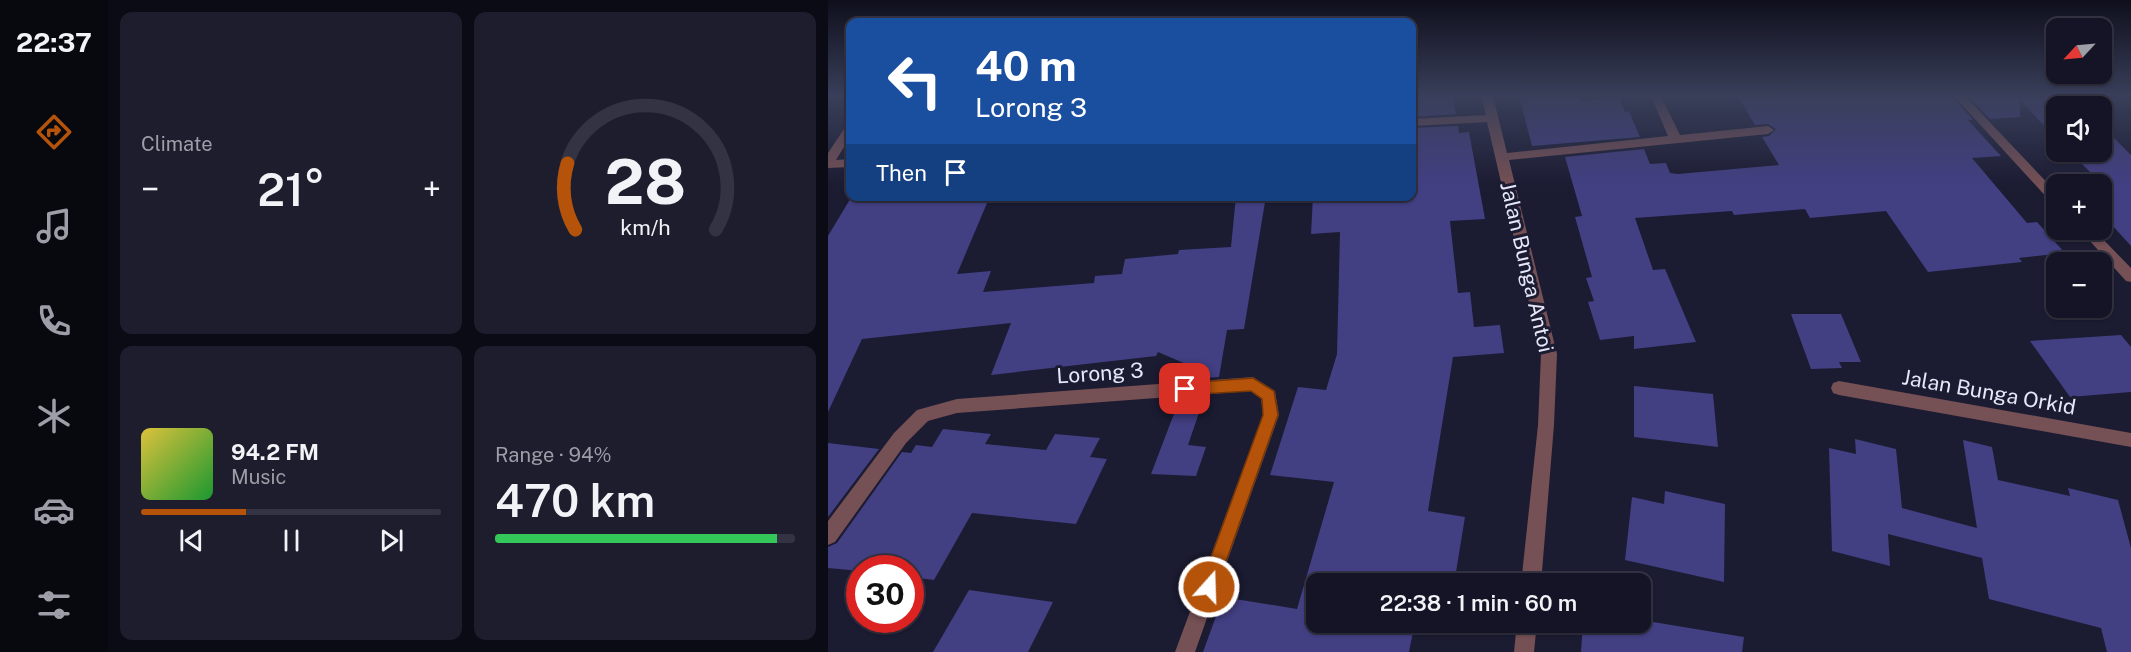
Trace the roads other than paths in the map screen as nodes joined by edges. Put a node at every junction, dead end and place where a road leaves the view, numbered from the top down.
1 (1493, 126) edge
2 (1670, 126) edge
3 (1988, 126) edge
4 (1768, 130) dead end
5 (846, 135) edge
6 (1676, 140) junction
7 (1501, 157) junction
8 (828, 163) edge
9 (846, 163) edge
10 (2046, 188) edge
11 (2096, 240) edge
12 (2131, 277) edge
13 (1839, 388) dead end
14 (2131, 440) edge
15 (828, 536) edge
16 (1532, 573) edge
17 (1526, 633) edge
18 (1185, 652) edge
19 (1524, 652) edge

1 - 7 street, Jalan Bunga Antoi
2 - 6 street
3 - 10 street
4 - 6 street
5 - 8 street
6 - 7 street
7 - 16 street, Jalan Bunga Antoi
8 - 9 street
11 - 12 street
13 - 14 street, Jalan Bunga Orkid
15 - 18 street, Lorong 3
17 - 19 street

